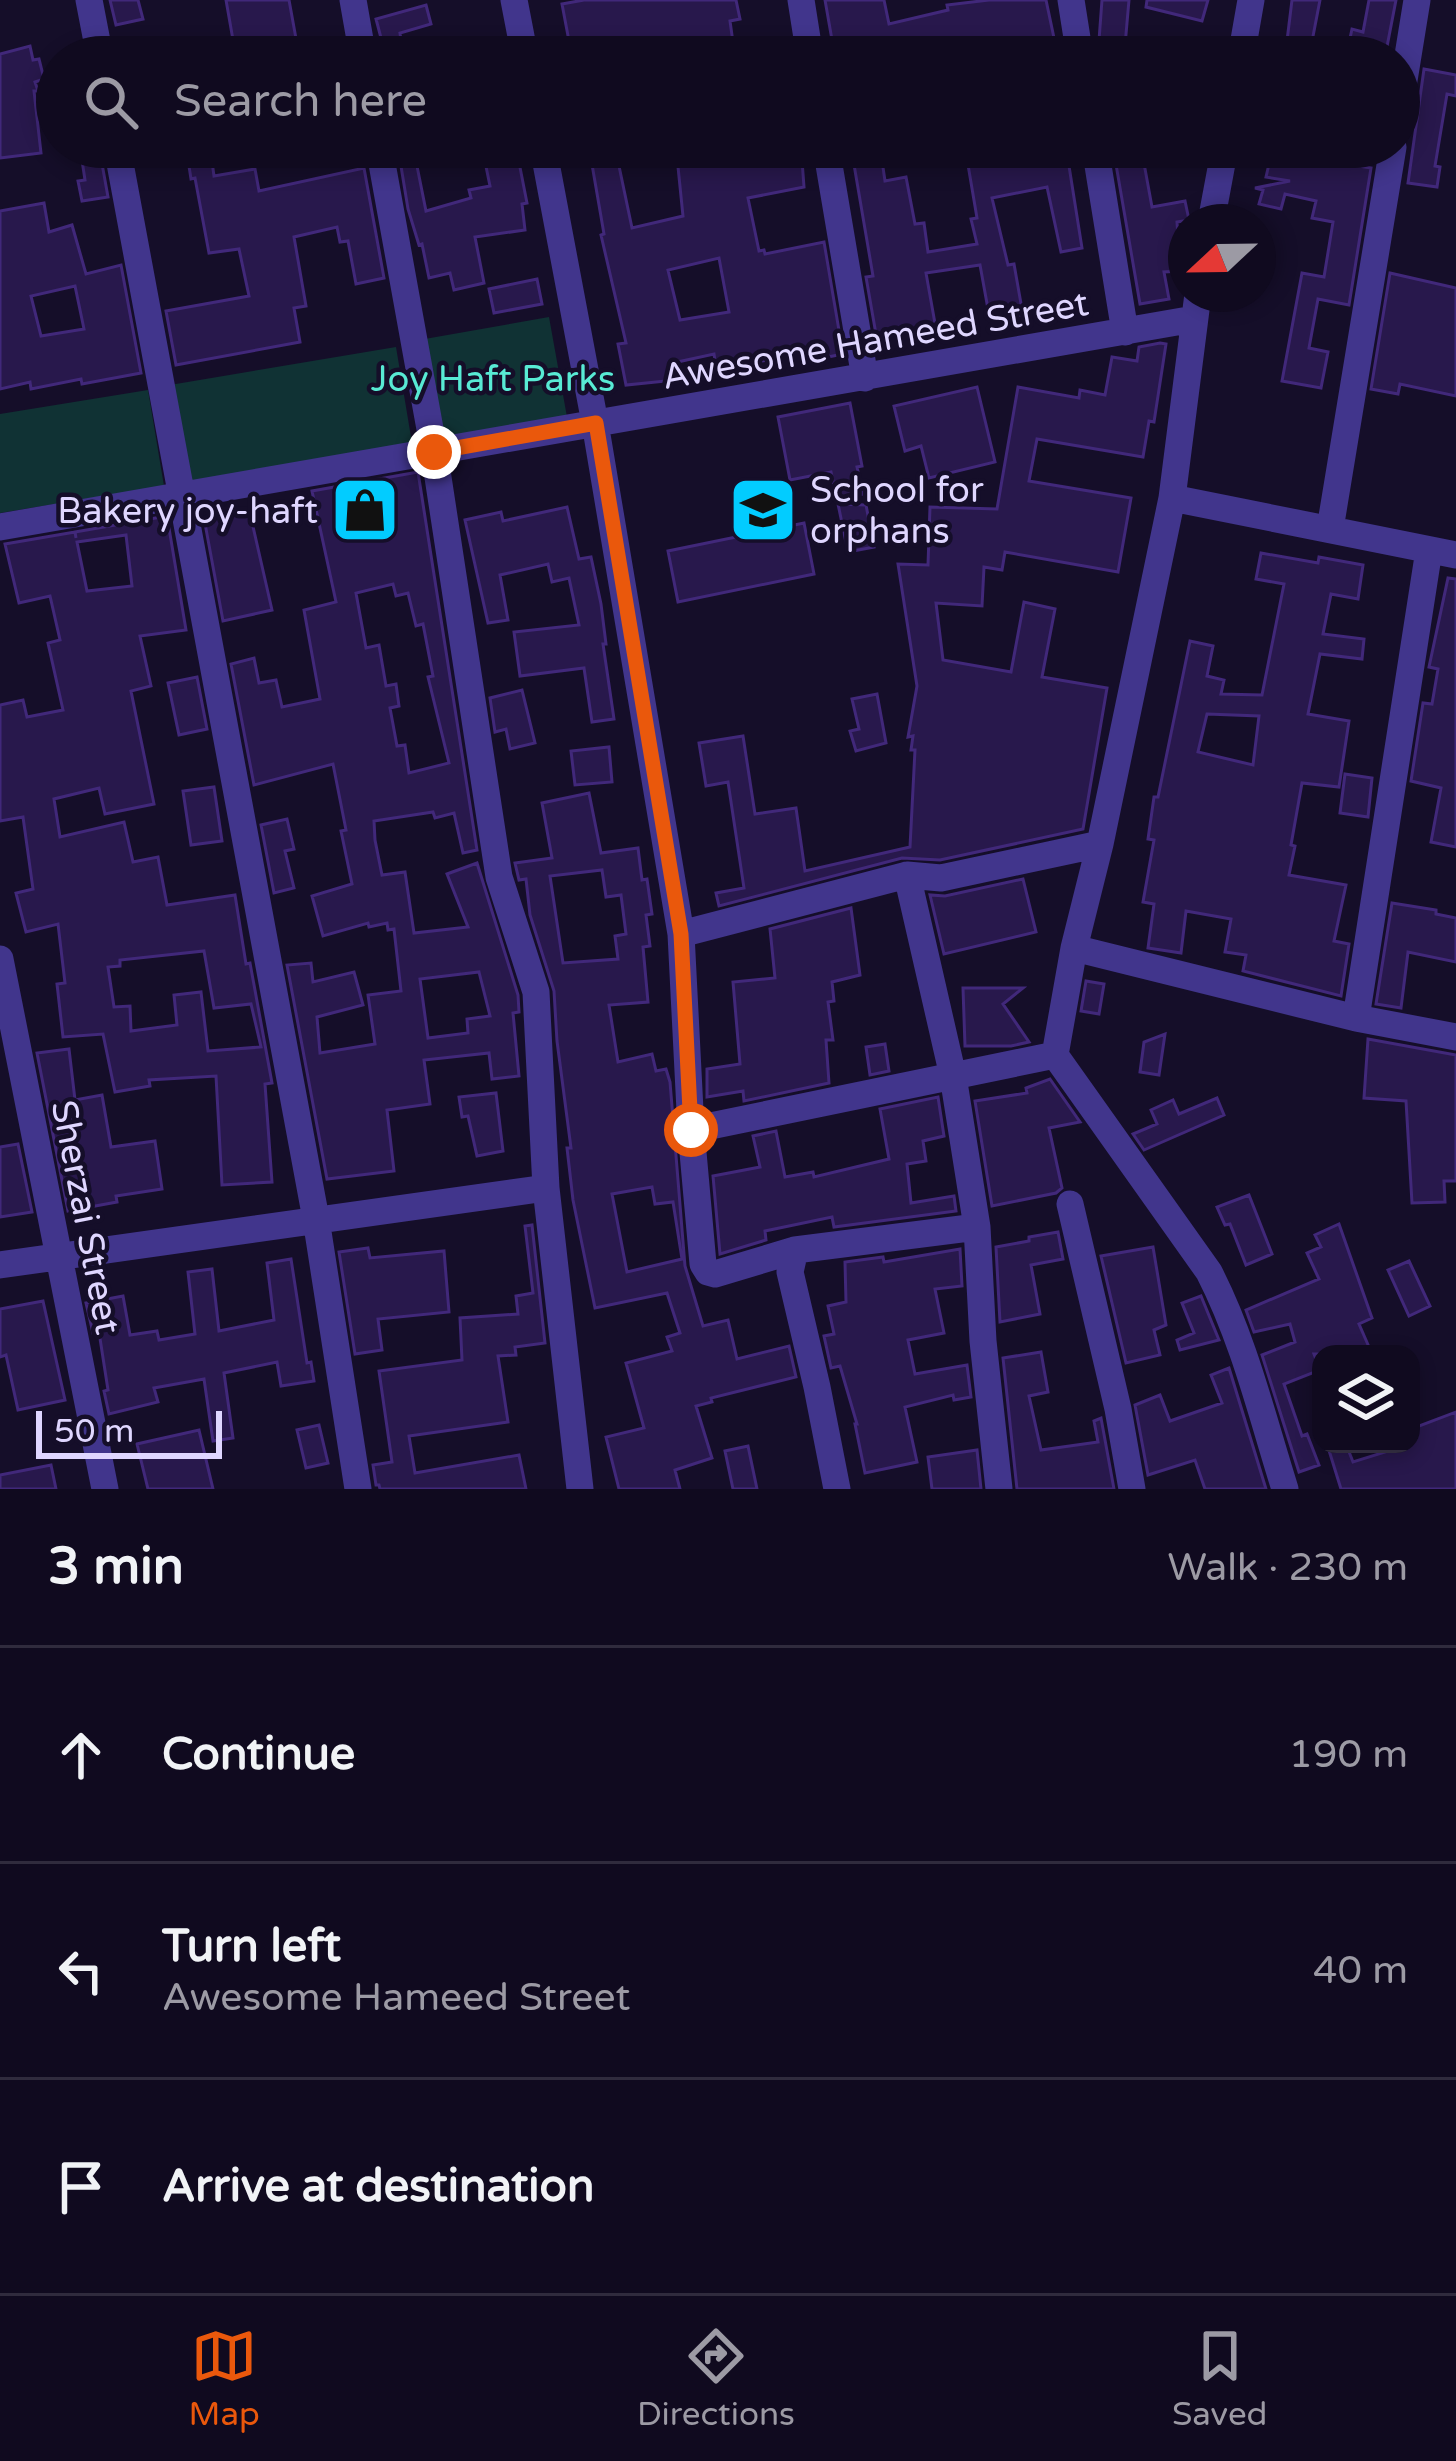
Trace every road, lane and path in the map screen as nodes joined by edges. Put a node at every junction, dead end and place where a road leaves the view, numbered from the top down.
1 (89, 0) edge
2 (353, 0) edge
3 (514, 0) edge
4 (801, 0) edge
5 (1071, 0) edge
6 (1251, 0) edge
7 (1418, 0) edge
8 (96, 36) edge
9 (359, 36) edge
10 (521, 36) edge
11 (807, 36) edge
12 (1077, 36) edge
13 (1245, 36) edge
14 (1412, 36) edge
15 (121, 168) edge
16 (384, 168) edge
17 (547, 168) edge
18 (830, 168) edge
19 (1098, 168) edge
20 (1221, 168) edge
21 (1390, 168) edge
22 (1214, 204) edge
23 (1180, 312) edge
24 (1195, 312) edge
25 (1125, 332) junction
26 (865, 379) junction
27 (596, 423) junction
28 (434, 452) junction
29 (183, 494) junction
30 (1172, 498) junction
31 (0, 527) edge
32 (1330, 529) junction
33 (1442, 552) edge
34 (1100, 844) junction
35 (907, 875) junction
36 (681, 934) junction
37 (1074, 949) junction
38 (0, 959) edge
39 (1356, 1018) junction
40 (1456, 1037) edge
41 (1055, 1055) junction
42 (953, 1076) junction
43 (691, 1130) junction
44 (546, 1188) junction
45 (1070, 1204) dead end
46 (316, 1219) junction
47 (976, 1228) junction
48 (795, 1250) junction
49 (57, 1257) junction
50 (0, 1265) edge
51 (105, 1489) edge
52 (358, 1489) edge
53 (580, 1489) edge
54 (837, 1489) edge
55 (999, 1489) edge
56 (1132, 1489) edge
57 (1285, 1489) edge

1 - 8 street
2 - 9 street
3 - 10 street
4 - 11 street
5 - 12 street
6 - 13 street
7 - 14 street
15 - 29 street
16 - 28 street
17 - 27 street
18 - 26 street
19 - 25 street
20 - 22 street
21 - 32 street
23 - 25 street, Awesome Hameed Street
24 - 30 street
25 - 26 street, Awesome Hameed Street
26 - 27 street, Awesome Hameed Street
27 - 28 street, Awesome Hameed Street
27 - 36 street
28 - 29 street, Awesome Hameed Street
28 - 44 street
29 - 31 street, Awesome Hameed Street
29 - 46 street
30 - 32 street
30 - 34 street
32 - 33 street
33 - 39 street
34 - 35 street
34 - 37 street
35 - 36 street
35 - 42 street
36 - 43 street
37 - 39 street
37 - 41 street
38 - 49 street, Sherzai Street
39 - 40 street
41 - 42 street
41 - 57 street
42 - 43 street
42 - 47 street
43 - 48 street
44 - 46 street
44 - 53 street
45 - 56 street
46 - 49 street
46 - 52 street
47 - 48 street
47 - 55 street
48 - 54 street
49 - 50 street
49 - 51 street, Sherzai Street

